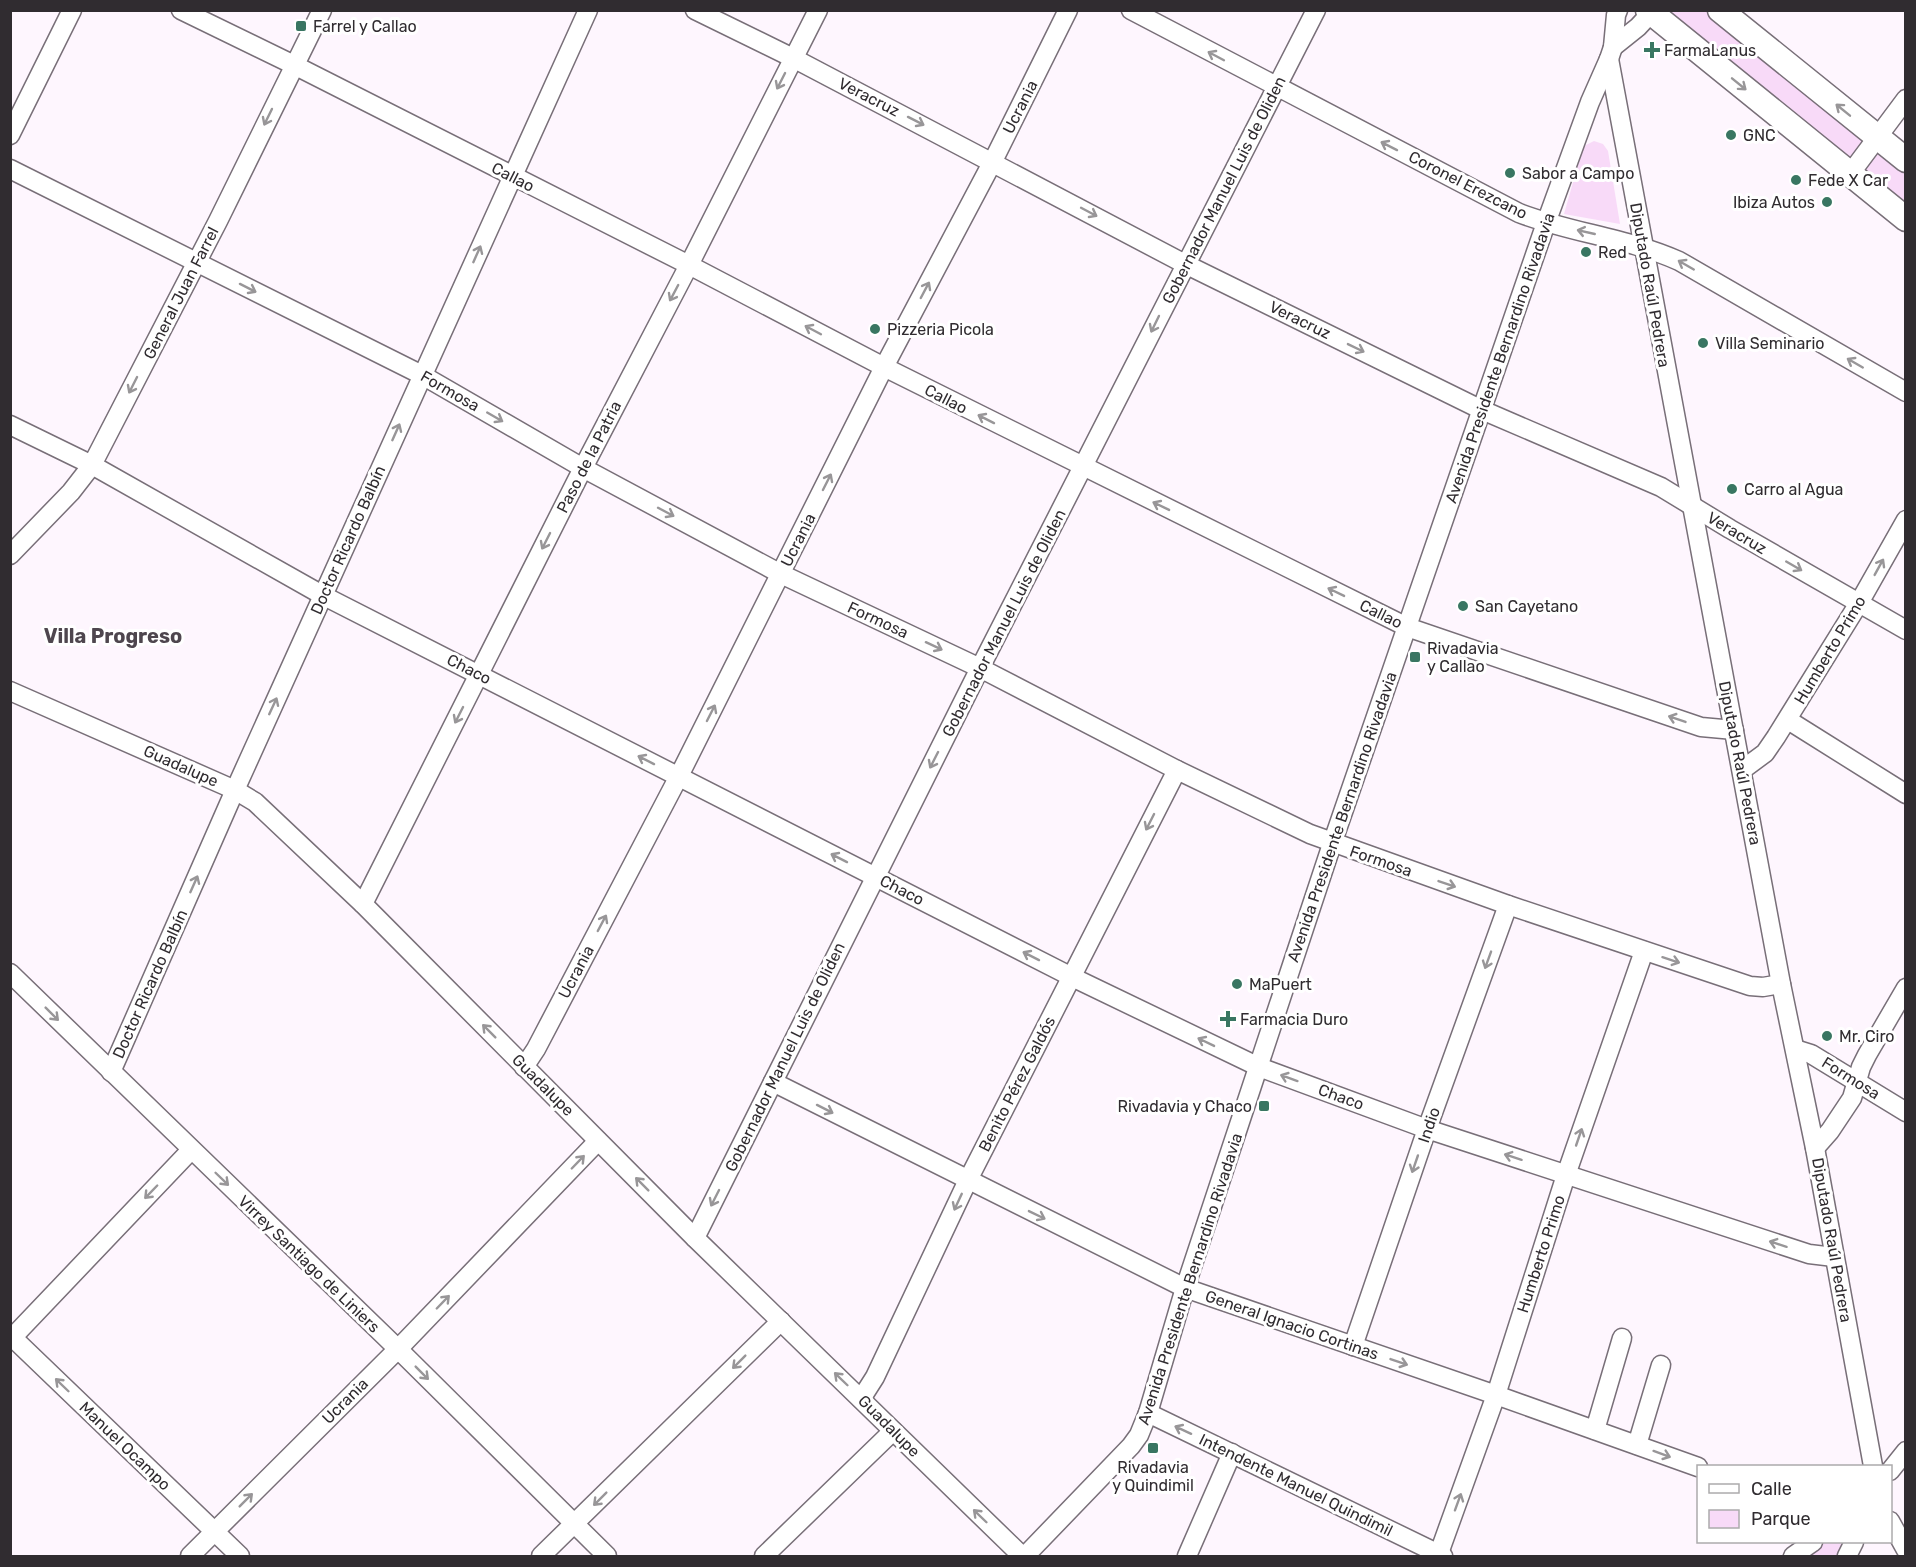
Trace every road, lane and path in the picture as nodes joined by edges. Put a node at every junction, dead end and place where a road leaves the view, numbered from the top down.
1 (72, 10) edge
2 (181, 10) edge
3 (322, 10) edge
4 (588, 10) edge
5 (695, 10) edge
6 (818, 10) edge
7 (1068, 10) edge
8 (1131, 10) edge
9 (1316, 10) edge
10 (1618, 10) edge
11 (1720, 10) edge
12 (1651, 11) edge
13 (1611, 53) junction
14 (793, 58) junction
15 (294, 65) junction
16 (1276, 87) junction
17 (1905, 99) edge
18 (10, 135) edge
19 (1877, 137) junction
20 (1905, 160) edge
21 (993, 161) junction
22 (10, 169) edge
23 (1850, 174) junction
24 (512, 176) junction
25 (1905, 219) edge
26 (1545, 223) junction
27 (1643, 247) junction
28 (196, 261) junction
29 (1185, 264) junction
30 (689, 265) junction
31 (884, 367) junction
32 (422, 375) junction
33 (1905, 392) edge
34 (1482, 410) junction
35 (10, 425) edge
36 (92, 465) junction
37 (583, 468) junction
38 (1084, 468) junction
39 (1690, 504) junction
40 (1905, 520) edge
41 (10, 555) edge
42 (781, 574) junction
43 (324, 596) junction
44 (1858, 603) junction
45 (1407, 627) junction
46 (1905, 630) edge
47 (980, 668) junction
48 (480, 674) junction
49 (10, 691) edge
50 (1788, 720) junction
51 (1734, 730) junction
52 (1177, 770) junction
53 (1742, 770) junction
54 (679, 776) junction
55 (235, 790) junction
56 (1905, 794) edge
57 (1332, 844) junction
58 (875, 877) junction
59 (363, 904) junction
60 (1508, 905) junction
61 (1644, 951) junction
62 (10, 973) edge
63 (1072, 977) junction
64 (1781, 984) junction
65 (1905, 988) edge
66 (1795, 1048) junction
67 (524, 1066) junction
68 (1259, 1067) junction
69 (111, 1072) junction
70 (773, 1082) junction
71 (1857, 1083) junction
72 (1905, 1112) edge
73 (1427, 1129) junction
74 (598, 1141) junction
75 (1815, 1148) junction
76 (191, 1150) junction
77 (1566, 1175) junction
78 (968, 1180) junction
79 (695, 1238) junction
80 (1834, 1257) junction
81 (1185, 1288) junction
82 (781, 1321) junction
83 (11, 1338) edge
84 (1622, 1338) dead end
85 (1353, 1346) junction
86 (398, 1349) junction
87 (1661, 1365) dead end
88 (1496, 1395) junction
89 (861, 1399) junction
90 (1148, 1413) junction
91 (1594, 1430) junction
92 (893, 1431) junction
93 (1637, 1445) junction
94 (1905, 1450) edge
95 (1232, 1453) junction
96 (1873, 1465) edge
97 (1697, 1467) edge
98 (1892, 1468) edge
99 (574, 1524) junction
100 (1892, 1525) edge
101 (215, 1531) junction
102 (1812, 1543) edge
103 (1854, 1543) edge
104 (1905, 1550) edge
105 (1440, 1556) edge
106 (190, 1557) edge
107 (240, 1557) edge
108 (541, 1557) edge
109 (607, 1557) edge
110 (764, 1557) edge
111 (1024, 1557) edge
112 (1187, 1557) edge
113 (1793, 1557) edge
114 (1848, 1557) edge

1 - 18 street
2 - 15 street, Callao
3 - 15 street, General Juan Farrel
4 - 24 street, Doctor Ricardo Balbín
5 - 14 street, Veracruz
6 - 14 street, Paso de la Patria
7 - 21 street, Ucrania
16 -> 8 street, Coronel Erezcano
9 - 16 street, Gobernador Manuel Luis de Oliden
10 - 13 street, Avenida Presidente Bernardino Rivadavia
19 -> 11 main road
12 - 13 street, Avenida Presidente Bernardino Rivadavia
12 -> 23 main road
13 - 26 street, Avenida Presidente Bernardino Rivadavia
13 - 27 street, Diputado Raúl Pedrera
14 -> 21 street, Veracruz
14 -> 30 street, Paso de la Patria
15 - 24 street, Callao
15 -> 28 street, General Juan Farrel
26 -> 16 street, Coronel Erezcano
16 - 29 street, Gobernador Manuel Luis de Oliden
17 - 19 street
19 - 20 main road
19 - 23 street
21 -> 29 street, Veracruz
31 -> 21 street, Ucrania
22 - 28 street, Formosa
23 - 25 main road
24 - 30 street, Callao
32 -> 24 street, Doctor Ricardo Balbín
27 -> 26 street, Coronel Erezcano
26 - 34 street, Avenida Presidente Bernardino Rivadavia
33 -> 27 street, Coronel Erezcano
27 - 39 street, Diputado Raúl Pedrera
28 -> 32 street, Formosa
28 -> 36 street, General Juan Farrel
29 -> 34 street, Veracruz
29 -> 38 street, Gobernador Manuel Luis de Oliden
31 -> 30 street, Callao
30 -> 37 street, Paso de la Patria
38 -> 31 street, Callao
42 -> 31 street, Ucrania
32 -> 37 street, Formosa
43 -> 32 street, Doctor Ricardo Balbín
34 - 39 street, Veracruz
34 - 45 street, Avenida Presidente Bernardino Rivadavia
35 - 36 street, Chaco
36 - 41 street, General Juan Farrel
36 - 43 street, Chaco
37 -> 42 street, Formosa
37 -> 48 street, Paso de la Patria
45 -> 38 street, Callao
38 - 47 street, Gobernador Manuel Luis de Oliden
39 -> 44 street, Veracruz
39 - 51 street, Diputado Raúl Pedrera
44 -> 40 street, Humberto Primo
42 -> 47 street, Formosa
54 -> 42 street, Ucrania
43 - 48 street, Chaco
55 -> 43 street, Doctor Ricardo Balbín
44 - 46 street, Veracruz
44 - 50 street, Humberto Primo
51 -> 45 street, Callao
45 - 57 street, Avenida Presidente Bernardino Rivadavia
47 - 52 street, Formosa
47 -> 58 street, Gobernador Manuel Luis de Oliden
54 -> 48 street, Chaco
48 -> 59 street, Paso de la Patria
49 - 55 street, Guadalupe
50 - 53 street, Humberto Primo
50 - 56 street
51 - 53 street, Diputado Raúl Pedrera
52 - 57 street, Formosa
52 -> 63 street, Benito Pérez Galdós
53 - 64 street, Diputado Raúl Pedrera
58 -> 54 street, Chaco
67 -> 54 street, Ucrania
55 - 59 street, Guadalupe
69 -> 55 street, Doctor Ricardo Balbín
57 -> 60 street, Formosa
57 - 68 street, Avenida Presidente Bernardino Rivadavia
63 -> 58 street, Chaco
58 - 70 street, Gobernador Manuel Luis de Oliden
67 -> 59 street, Guadalupe
60 - 61 street, Formosa
60 -> 73 street, Indio
61 -> 64 street, Formosa
77 -> 61 street, Humberto Primo
62 -> 69 street, Virrey Santiago de Liniers
68 -> 63 street, Chaco
63 - 78 street, Benito Pérez Galdós
64 - 66 street, Diputado Raúl Pedrera
65 - 71 street
66 - 71 street, Formosa
66 - 75 street, Diputado Raúl Pedrera
67 - 74 street, Guadalupe
73 -> 68 street, Chaco
68 - 81 street, Avenida Presidente Bernardino Rivadavia
69 - 76 street, Virrey Santiago de Liniers
70 -> 78 street, General Ignacio Cortinas
70 -> 79 street, Gobernador Manuel Luis de Oliden
71 - 72 street, Formosa
71 - 75 street
77 -> 73 street, Chaco
73 -> 85 street, Indio
79 -> 74 street, Guadalupe
86 -> 74 street, Ucrania
75 - 80 street, Diputado Raúl Pedrera
76 -> 83 street
76 -> 86 street, Virrey Santiago de Liniers
80 -> 77 street, Chaco
77 - 88 street, Humberto Primo
78 -> 81 street, General Ignacio Cortinas
78 -> 89 street, Benito Pérez Galdós
79 - 82 street, Guadalupe
80 - 96 street, Diputado Raúl Pedrera
81 - 85 street, General Ignacio Cortinas
81 - 90 street, Avenida Presidente Bernardino Rivadavia
89 -> 82 street, Guadalupe
82 -> 99 street
101 -> 83 street, Manuel Ocampo
84 - 91 street
85 -> 88 street, General Ignacio Cortinas
86 -> 99 street, Virrey Santiago de Liniers
101 -> 86 street, Ucrania
87 - 93 street
88 - 91 street, General Ignacio Cortinas
105 -> 88 street, Humberto Primo
89 - 92 street, Guadalupe
95 -> 90 street, Intendente Manuel Quindimil
90 - 111 street, Avenida Presidente Bernardino Rivadavia
91 - 93 street, General Ignacio Cortinas
92 - 110 street
111 -> 92 street, Guadalupe
93 -> 97 street, General Ignacio Cortinas
94 - 98 street
95 - 105 street, Intendente Manuel Quindimil
95 - 112 street
99 - 108 street
99 - 109 street, Virrey Santiago de Liniers
100 - 104 street
101 - 106 street, Ucrania
101 - 107 street, Manuel Ocampo
102 - 113 street
103 - 114 street

